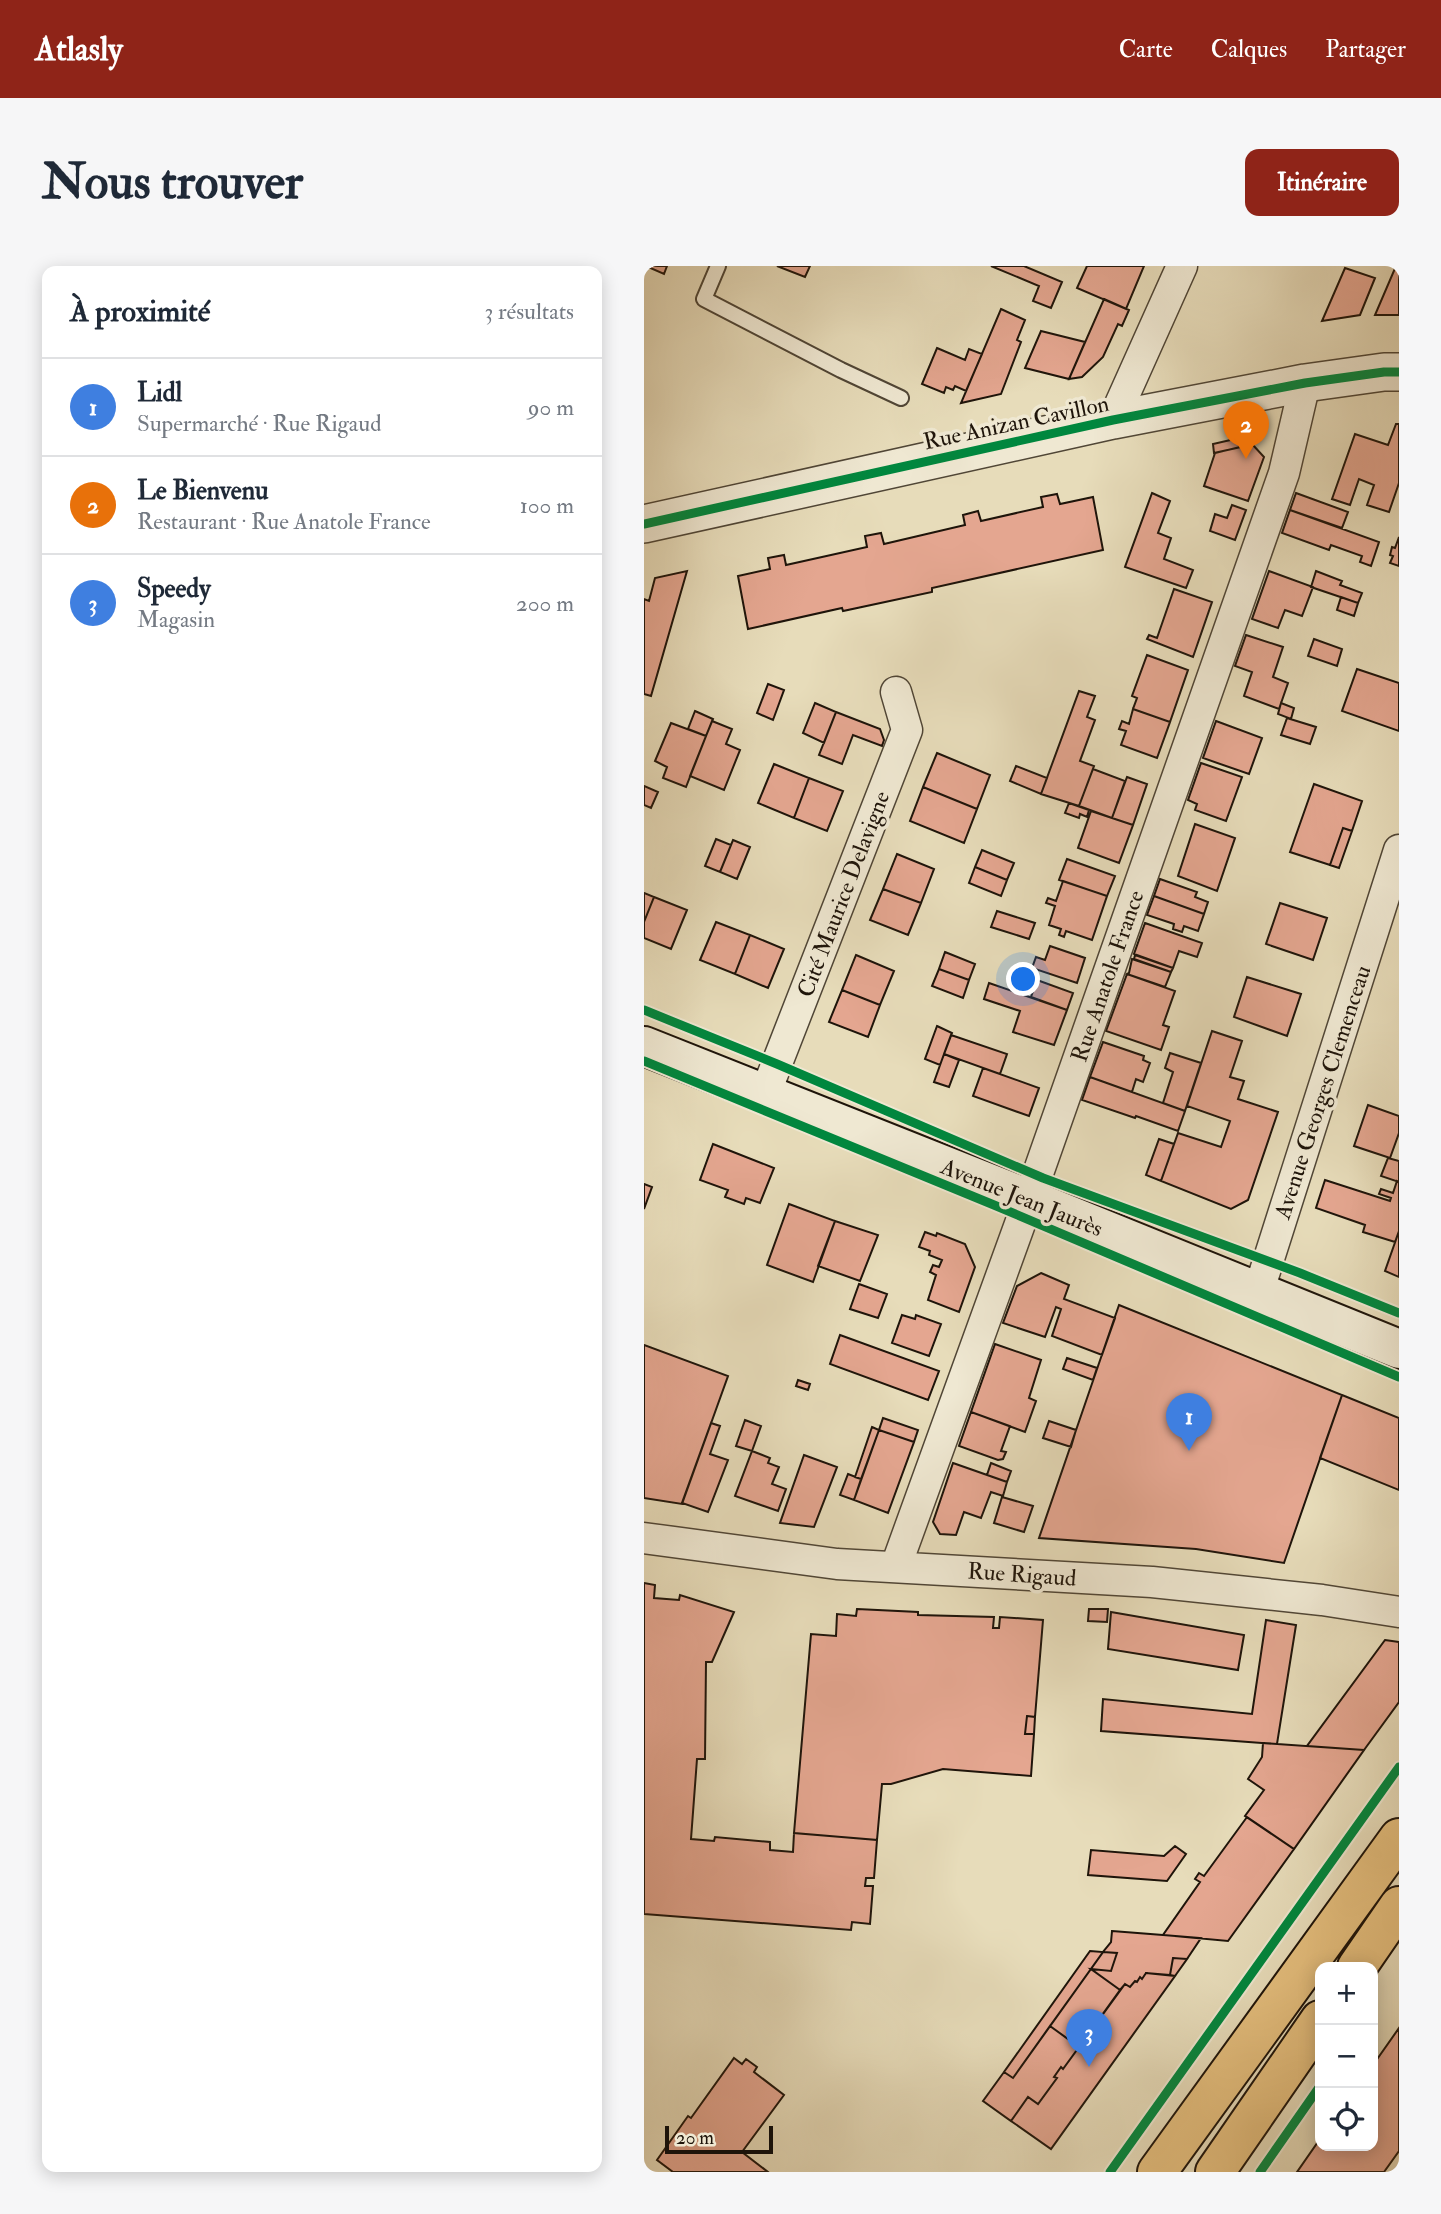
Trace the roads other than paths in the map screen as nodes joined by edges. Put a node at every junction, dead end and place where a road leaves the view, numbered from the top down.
1 (718, 266) edge
2 (1182, 266) edge
3 (1399, 372) edge
4 (1305, 383) junction
5 (901, 398) dead end
6 (1113, 420) junction
7 (644, 524) edge
8 (896, 692) dead end
9 (1399, 850) edge
10 (644, 1046) edge
11 (765, 1094) junction
12 (1029, 1199) junction
13 (1258, 1293) junction
14 (1399, 1349) edge
15 (644, 1538) edge
16 (896, 1566) junction
17 (1399, 1612) edge
18 (1399, 1838) edge
19 (1399, 1906) edge
20 (1360, 1962) edge
21 (1317, 2025) edge
22 (1157, 2172) edge
23 (1215, 2172) edge

1 - 5 lane
2 - 6 street
3 - 4 street, Rue Anizan Cavillon
4 - 6 street, Rue Anizan Cavillon
4 - 12 street, Rue Anatole France
6 - 7 street, Rue Anizan Cavillon
8 - 11 street, Cité Maurice Delavigne
9 - 13 street, Avenue Georges Clemenceau
10 - 11 main road, Avenue Jean Jaurès
11 - 12 main road, Avenue Jean Jaurès
12 - 13 main road, Avenue Jean Jaurès
12 - 16 street, Rue Anatole France
13 - 14 main road, Avenue Jean Jaurès
15 - 16 street, Rue Rigaud
16 - 17 street, Rue Rigaud
18 - 22 main road
19 - 20 main road
21 - 23 main road

